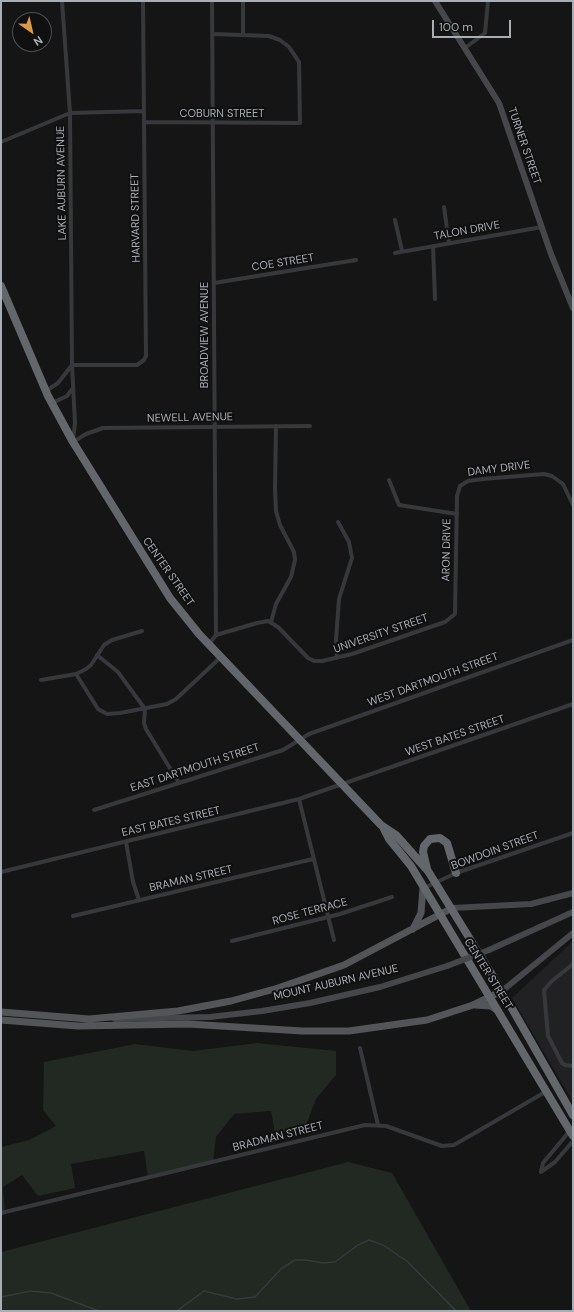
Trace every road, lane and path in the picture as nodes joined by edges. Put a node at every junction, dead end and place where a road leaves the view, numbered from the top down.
1 (62, 1) edge
2 (144, 1) edge
3 (212, 1) edge
4 (243, 1) edge
5 (435, 1) edge
6 (488, 1) edge
7 (213, 34) junction
8 (243, 36) junction
9 (465, 48) junction
10 (144, 111) junction
11 (70, 113) junction
12 (144, 122) junction
13 (212, 123) junction
14 (1, 142) edge
15 (444, 207) dead end
16 (395, 220) dead end
17 (542, 227) junction
18 (449, 243) junction
19 (433, 246) junction
20 (402, 251) junction
21 (395, 253) dead end
22 (356, 260) dead end
23 (214, 283) junction
24 (1, 286) edge
25 (436, 299) dead end
26 (573, 308) edge
27 (72, 365) junction
28 (74, 386) junction
29 (46, 391) junction
30 (52, 403) junction
31 (276, 426) junction
32 (310, 426) dead end
33 (215, 427) junction
34 (73, 442) junction
35 (389, 480) dead end
36 (461, 485) joint
37 (573, 505) edge
38 (457, 514) junction
39 (338, 522) dead end
40 (454, 616) joint
41 (271, 622) junction
42 (142, 631) dead end
43 (216, 635) junction
44 (573, 640) edge
45 (209, 644) junction
46 (97, 655) junction
47 (221, 657) junction
48 (337, 658) junction
49 (76, 674) junction
50 (41, 680) dead end
51 (573, 704) edge
52 (145, 709) junction
53 (301, 739) junction
54 (180, 783) junction
55 (343, 784) junction
56 (298, 800) junction
57 (94, 810) dead end
58 (381, 825) junction
59 (573, 833) edge
60 (126, 842) junction
61 (314, 859) junction
62 (428, 871) junction
63 (1, 872) edge
64 (456, 873) junction
65 (436, 882) junction
66 (423, 888) junction
67 (573, 893) edge
68 (392, 897) dead end
69 (139, 900) junction
70 (452, 908) junction
71 (573, 912) edge
72 (440, 915) junction
73 (73, 916) dead end
74 (328, 917) junction
75 (413, 929) junction
76 (573, 933) edge
77 (334, 940) dead end
78 (232, 941) dead end
79 (573, 964) edge
80 (502, 991) junction
81 (490, 997) junction
82 (473, 1005) junction
83 (498, 1011) junction
84 (1, 1012) edge
85 (210, 1017) junction
86 (89, 1019) junction
87 (1, 1020) edge
88 (166, 1025) junction
89 (360, 1048) dead end
90 (573, 1066) edge
91 (547, 1091) junction
92 (561, 1093) junction
93 (573, 1100) edge
94 (573, 1115) edge
95 (378, 1125) junction
96 (572, 1131) edge
97 (573, 1141) edge
98 (1, 1213) edge

1 - 11 street, LAKE AUBURN AVENUE
2 - 10 street, HARVARD STREET
3 - 7 street, BROADVIEW AVENUE
4 - 8 street
5 - 9 main road, TURNER STREET
6 - 9 street
7 - 8 street
7 - 13 street, BROADVIEW AVENUE
8 - 13 street, COBURN STREET
9 - 17 main road, TURNER STREET
10 - 11 street
10 - 12 street, HARVARD STREET
11 - 14 street
11 - 27 street, LAKE AUBURN AVENUE
12 - 13 street, COBURN STREET
12 - 27 street, HARVARD STREET
13 - 23 street, BROADVIEW AVENUE
15 - 18 street
16 - 20 street
17 - 18 street, TALON DRIVE
17 - 26 main road, TURNER STREET
18 - 19 street, TALON DRIVE
19 - 20 street, TALON DRIVE
19 - 25 street
20 - 21 street, TALON DRIVE
22 - 23 street, COE STREET
23 - 33 street, BROADVIEW AVENUE
24 - 29 highway, CENTER STREET
27 - 28 street, LAKE AUBURN AVENUE
27 - 29 street
28 - 30 street
28 - 34 street, LAKE AUBURN AVENUE
29 - 30 highway, CENTER STREET
30 - 34 highway, CENTER STREET
31 - 32 street, NEWELL AVENUE
31 - 33 street, NEWELL AVENUE
31 - 41 street
33 - 34 street, NEWELL AVENUE
33 - 43 street, BROADVIEW AVENUE
34 - 45 highway, CENTER STREET
35 - 38 street
36 - 37 street, DAMY DRIVE
36 - 38 street, ARON DRIVE
38 - 40 street, ARON DRIVE
39 - 48 street
40 - 48 street, UNIVERSITY STREET
41 - 43 street
41 - 48 street, UNIVERSITY STREET
42 - 46 street
43 - 45 street
44 - 53 street, WEST DARTMOUTH STREET
45 - 47 highway, CENTER STREET
46 - 49 street
46 - 52 street
47 - 52 street
47 - 53 highway, CENTER STREET
49 - 50 street
49 - 52 street
51 - 55 street, WEST BATES STREET
52 - 54 street
53 - 54 street, EAST DARTMOUTH STREET
53 - 55 highway, CENTER STREET
54 - 57 street, EAST DARTMOUTH STREET
55 - 56 street, EAST BATES STREET
55 - 58 highway, CENTER STREET
56 - 60 street, EAST BATES STREET
56 - 61 street
58 - 62 highway, CENTER STREET
58 - 66 highway, CENTER STREET
59 - 64 street, BOWDOIN STREET
60 - 63 street, EAST BATES STREET
60 - 69 street
61 - 69 street, BRAMAN STREET
61 - 74 street
62 - 64 highway
62 - 65 highway, CENTER STREET
64 - 65 street, BOWDOIN STREET
65 - 66 street, BOWDOIN STREET
65 - 70 highway, CENTER STREET
66 - 72 highway, CENTER STREET
66 - 75 main road
67 - 70 main road
68 - 74 street, ROSE TERRACE
69 - 73 street, BRAMAN STREET
70 - 72 main road
70 - 80 highway, CENTER STREET
71 - 85 main road, MOUNT AUBURN AVENUE, bridge
72 - 75 main road
72 - 81 highway, CENTER STREET
74 - 77 street
74 - 78 street, ROSE TERRACE
75 - 86 main road
76 - 80 main road
79 - 90 street
80 - 81 main road
80 - 92 highway, CENTER STREET
81 - 82 main road
81 - 83 highway, CENTER STREET
82 - 83 main road
82 - 88 main road
83 - 91 highway, CENTER STREET
84 - 86 main road, MOUNT AUBURN AVENUE
85 - 86 main road, MOUNT AUBURN AVENUE
85 - 88 main road, MOUNT AUBURN AVENUE
87 - 88 main road, MOUNT AUBURN AVENUE
89 - 95 street
91 - 95 street, BRADMAN STREET
91 - 96 highway, CENTER STREET
92 - 93 highway
92 - 94 highway, CENTER STREET
95 - 98 street, BRADMAN STREET
96 - 97 street

